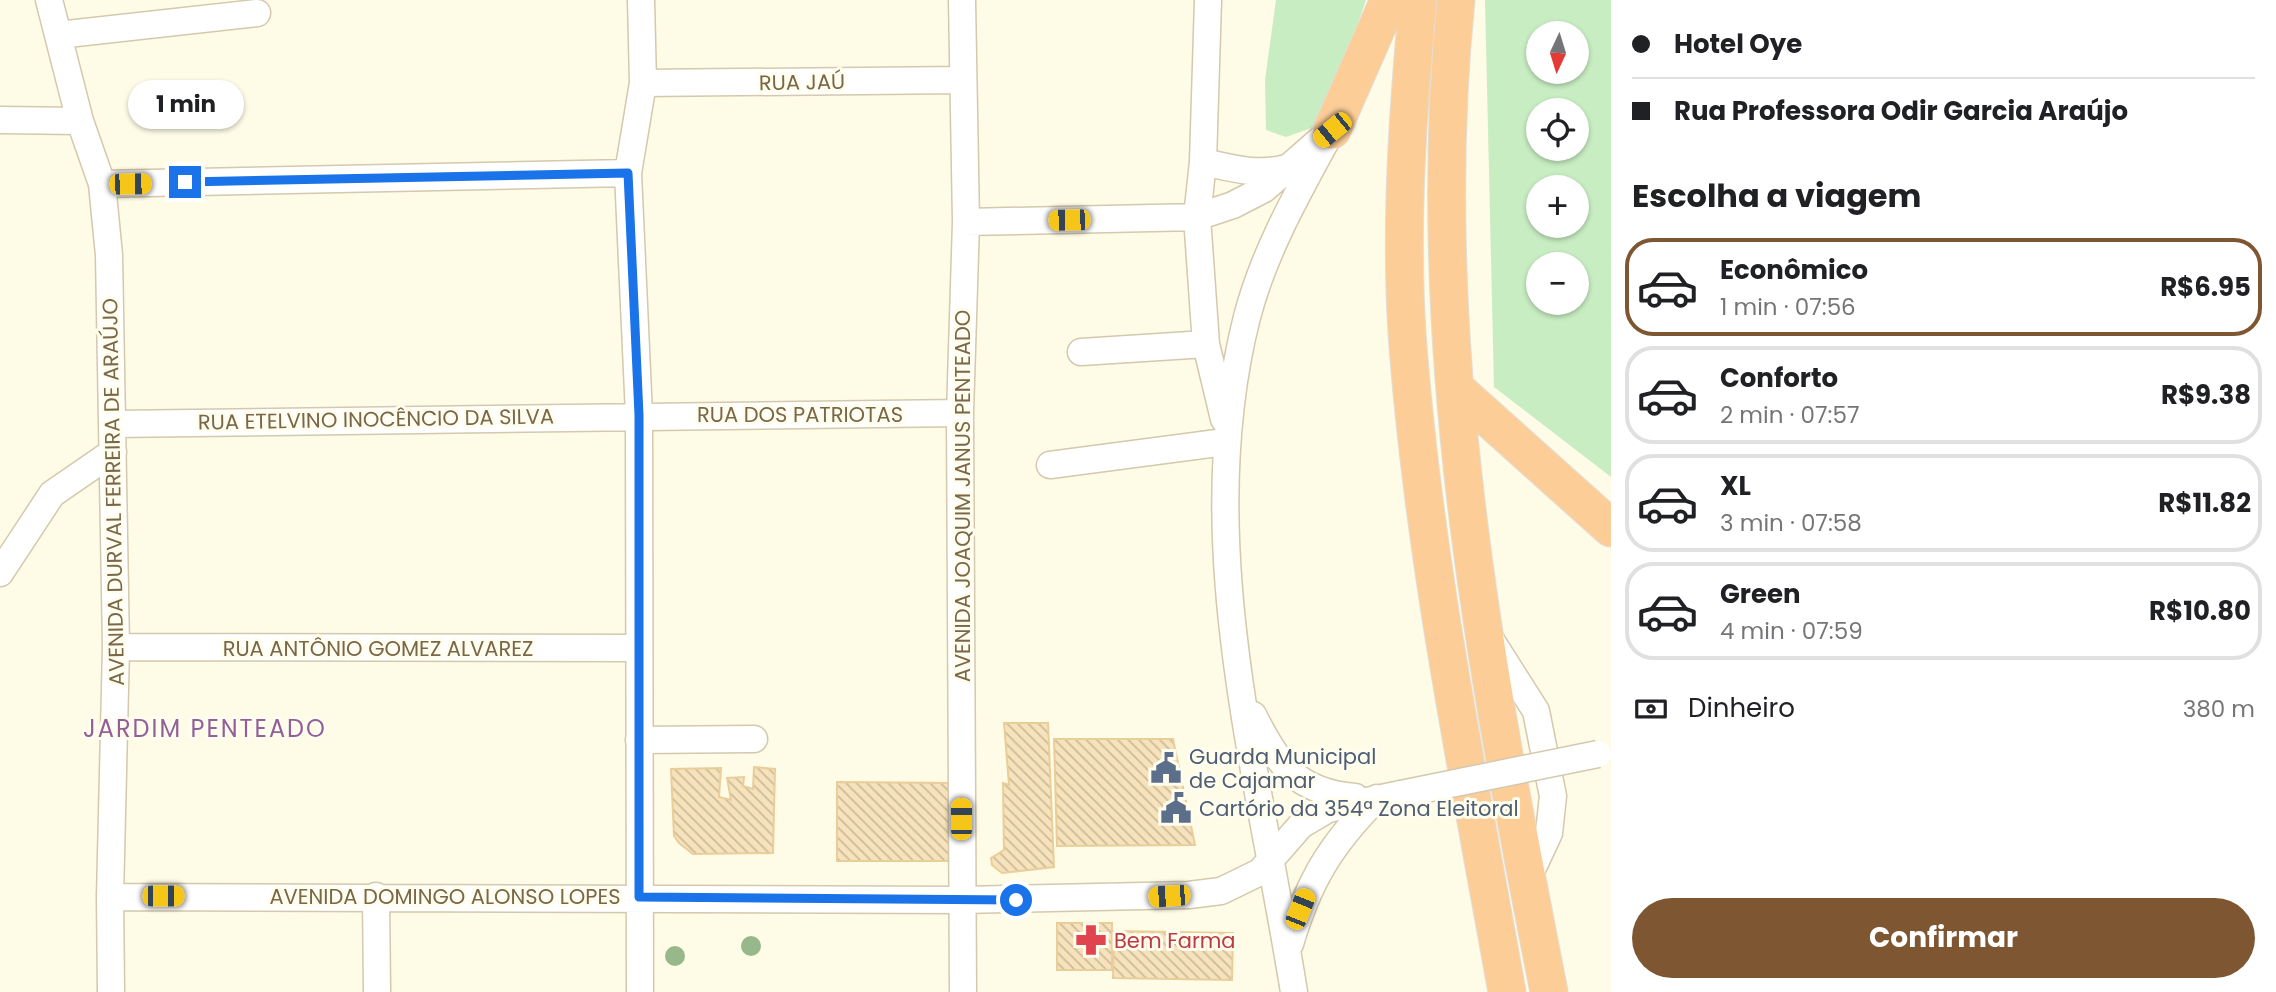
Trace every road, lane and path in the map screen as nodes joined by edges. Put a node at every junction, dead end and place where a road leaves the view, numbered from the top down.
1 (49, 0) edge
2 (641, 0) edge
3 (962, 0) edge
4 (1208, 0) edge
5 (1389, 0) edge
6 (1418, 0) edge
7 (1456, 0) edge
8 (257, 13) dead end
9 (58, 35) junction
10 (962, 80) junction
11 (643, 83) junction
12 (0, 120) edge
13 (80, 121) junction
14 (1332, 130) junction
15 (1203, 162) junction
16 (1286, 168) junction
17 (628, 173) junction
18 (102, 184) junction
19 (1198, 217) junction
20 (966, 222) junction
21 (1206, 344) junction
22 (1081, 352) dead end
23 (1456, 389) junction
24 (960, 413) junction
25 (639, 415) junction
26 (112, 424) junction
27 (1226, 435) junction
28 (113, 452) junction
29 (1050, 465) dead end
30 (1611, 528) edge
31 (0, 573) edge
32 (116, 647) junction
33 (639, 648) junction
34 (1239, 689) junction
35 (754, 739) dead end
36 (639, 740) junction
37 (1604, 752) edge
38 (1389, 796) junction
39 (1271, 860) junction
40 (376, 896) junction
41 (110, 897) junction
42 (639, 897) junction
43 (962, 900) junction
44 (1288, 949) junction
45 (111, 992) edge
46 (377, 992) edge
47 (640, 992) edge
48 (963, 992) edge
49 (1294, 992) edge
50 (1507, 992) edge
51 (1549, 992) edge

1 - 9 street, AVENIDA DURVAL FERREIRA DE ARAÚJO
2 - 11 street
3 - 10 street, AVENIDA JOAQUIM JANUS PENTEADO
4 - 15 street
5 - 14 highway
6 - 50 highway
7 - 23 highway
8 - 9 street
9 - 13 street, AVENIDA DURVAL FERREIRA DE ARAÚJO
10 - 11 street, RUA JAÚ
10 - 20 street, AVENIDA JOAQUIM JANUS PENTEADO
11 - 17 street
12 - 13 street
13 - 18 street, AVENIDA DURVAL FERREIRA DE ARAÚJO
14 - 16 street
14 - 27 street
15 - 16 street
15 - 19 street
16 - 19 street
17 - 18 street
17 - 25 street
18 - 26 street, AVENIDA DURVAL FERREIRA DE ARAÚJO
19 - 20 street
19 - 21 street
20 - 24 street, AVENIDA JOAQUIM JANUS PENTEADO
21 - 22 street
21 - 27 street
23 - 30 highway
23 - 51 highway
24 - 25 street, RUA DOS PATRIOTAS
24 - 43 street, AVENIDA JOAQUIM JANUS PENTEADO
25 - 26 street, RUA ETELVINO INOCÊNCIO DA SILVA
25 - 33 street
26 - 28 street, AVENIDA DURVAL FERREIRA DE ARAÚJO
27 - 29 street
27 - 34 street
28 - 31 street
28 - 32 street, AVENIDA DURVAL FERREIRA DE ARAÚJO
32 - 33 street, RUA ANTÔNIO GOMEZ ALVAREZ
32 - 41 street, AVENIDA DURVAL FERREIRA DE ARAÚJO
33 - 36 street
34 - 38 street
34 - 39 street
35 - 36 street
36 - 42 street
37 - 38 street, AVENIDA DOMINGO ALONSO LOPES, bridge
38 - 39 street, AVENIDA DOMINGO ALONSO LOPES
38 - 44 street
39 - 43 street, AVENIDA DOMINGO ALONSO LOPES
39 - 44 street
40 - 41 street, AVENIDA DOMINGO ALONSO LOPES
40 - 42 street, AVENIDA DOMINGO ALONSO LOPES
40 - 46 street
41 - 45 street, AVENIDA DURVAL FERREIRA DE ARAÚJO
42 - 43 street, AVENIDA DOMINGO ALONSO LOPES
42 - 47 street
43 - 48 street, AVENIDA JOAQUIM JANUS PENTEADO
44 - 49 street

